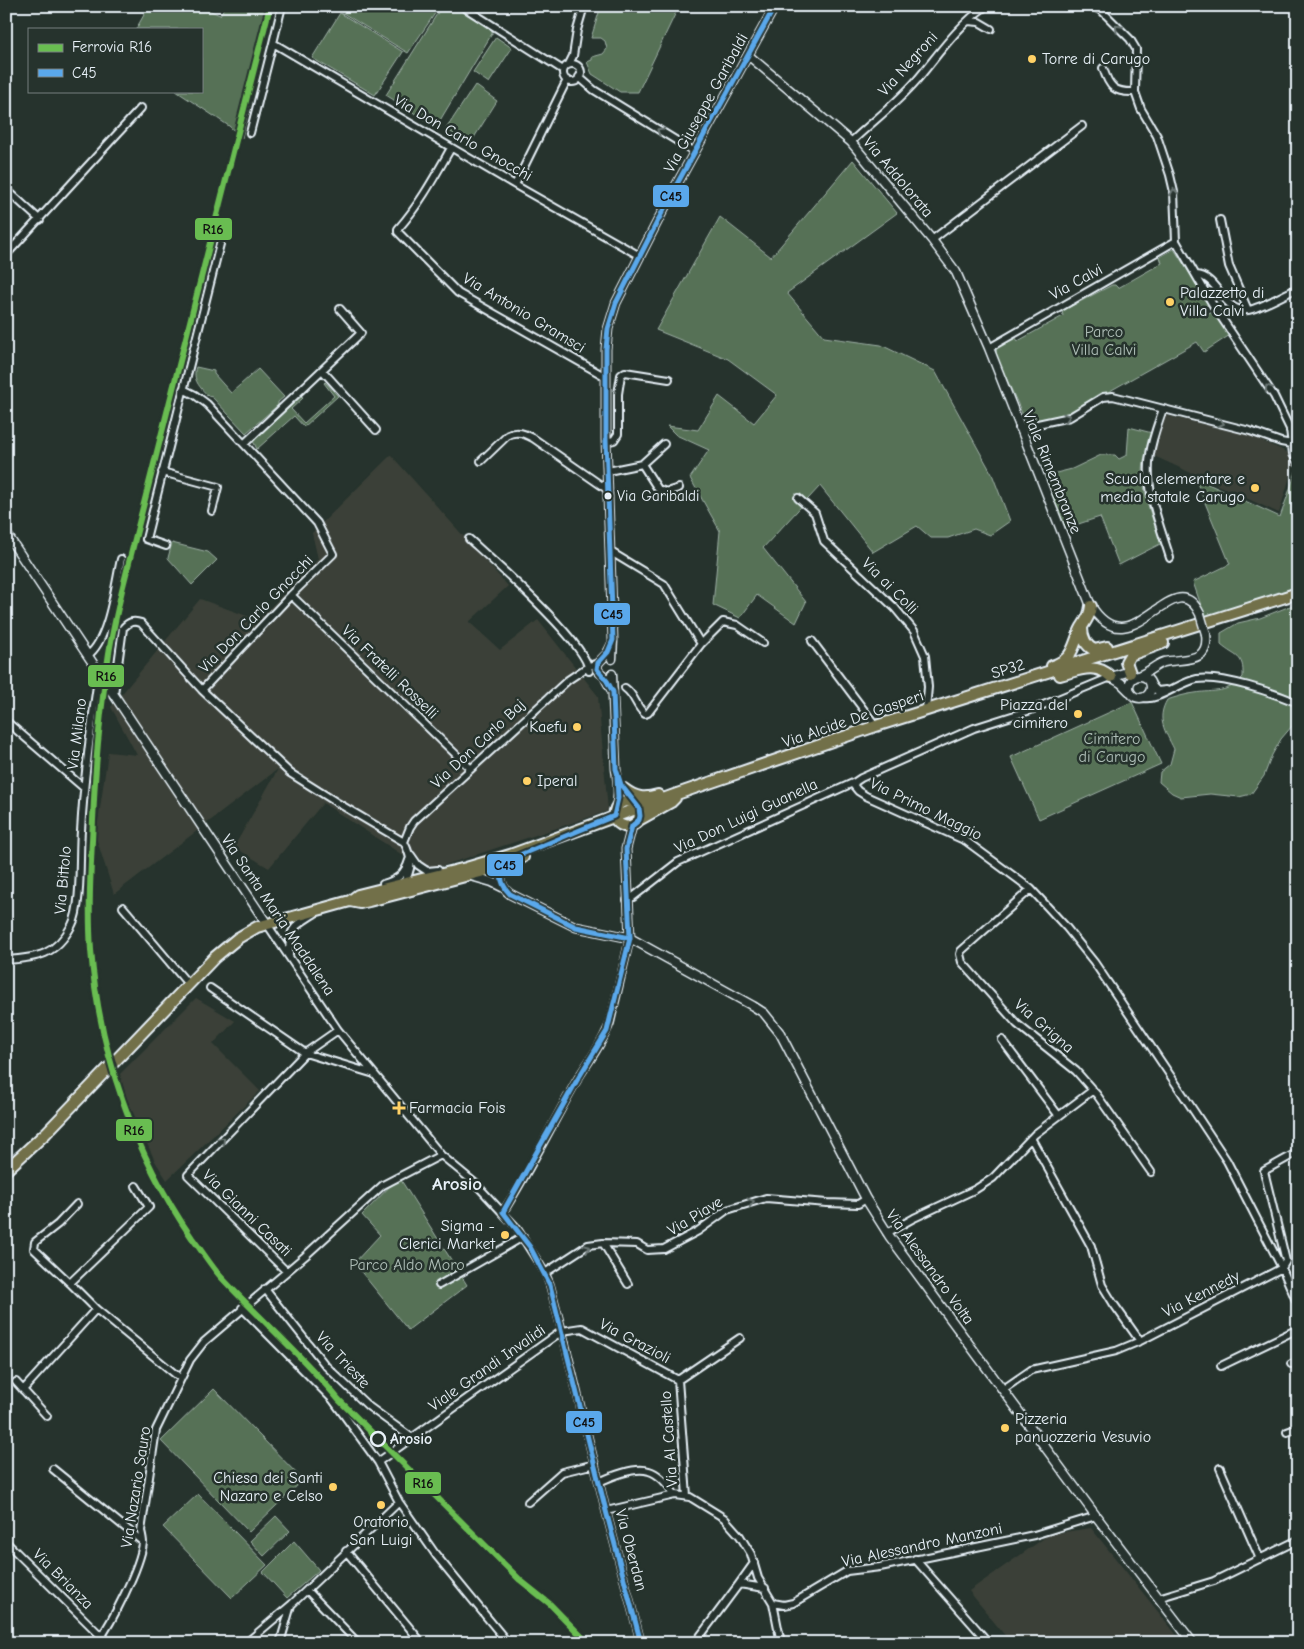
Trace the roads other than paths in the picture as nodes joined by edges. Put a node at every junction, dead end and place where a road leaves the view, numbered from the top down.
1 (282, 6) edge
2 (462, 6) edge
3 (584, 6) edge
4 (986, 6) edge
5 (774, 7) edge
6 (1097, 7) edge
7 (968, 21) junction
8 (991, 29) dead end
9 (273, 43) junction
10 (748, 54) junction
11 (567, 67) junction
12 (1103, 68) dead end
13 (579, 78) junction
14 (567, 82) junction
15 (1135, 92) junction
16 (141, 108) dead end
17 (1082, 126) dead end
18 (250, 133) dead end
19 (851, 142) junction
20 (451, 148) junction
21 (694, 152) junction
22 (515, 185) junction
23 (6, 189) edge
24 (40, 220) junction
25 (1220, 220) dead end
26 (932, 240) junction
27 (1176, 241) junction
28 (220, 244) dead end
29 (6, 255) edge
30 (640, 256) junction
31 (1196, 275) junction
32 (1298, 288) edge
33 (340, 309) dead end
34 (1248, 310) junction
35 (989, 348) junction
36 (322, 370) junction
37 (606, 377) junction
38 (669, 379) dead end
39 (183, 389) junction
40 (1163, 409) junction
41 (1298, 427) edge
42 (1020, 428) junction
43 (376, 430) dead end
44 (1290, 431) junction
45 (606, 442) junction
46 (244, 444) junction
47 (664, 444) dead end
48 (1292, 444) junction
49 (481, 461) dead end
50 (1298, 463) edge
51 (642, 464) junction
52 (608, 471) junction
53 (162, 472) junction
54 (679, 488) dead end
55 (608, 490) junction
56 (798, 498) dead end
57 (212, 511) dead end
58 (6, 533) edge
59 (469, 540) dead end
60 (166, 546) dead end
61 (611, 552) junction
62 (1170, 558) dead end
63 (121, 559) dead end
64 (1298, 593) edge
65 (290, 595) junction
66 (1091, 606) junction
67 (1192, 626) junction
68 (1082, 628) junction
69 (1171, 633) junction
70 (812, 641) dead end
71 (763, 643) dead end
72 (701, 644) junction
73 (579, 649) junction
74 (88, 655) junction
75 (603, 660) junction
76 (595, 671) junction
77 (99, 672) junction
78 (612, 674) junction
79 (1038, 675) junction
80 (1135, 675) junction
81 (1111, 677) junction
82 (1150, 678) junction
83 (625, 688) dead end
84 (202, 690) junction
85 (1168, 690) junction
86 (985, 691) joint
87 (613, 692) junction
88 (1129, 692) junction
89 (114, 694) junction
90 (1144, 698) junction
91 (1298, 703) edge
92 (926, 710) junction
93 (6, 721) edge
94 (876, 726) junction
95 (471, 769) junction
96 (618, 779) junction
97 (855, 782) junction
98 (84, 788) junction
99 (624, 789) junction
100 (674, 796) junction
101 (636, 813) junction
102 (616, 815) junction
103 (590, 825) junction
104 (404, 842) junction
105 (410, 854) junction
106 (510, 855) junction
107 (504, 865) junction
108 (466, 876) junction
109 (399, 882) junction
110 (504, 888) junction
111 (1031, 889) junction
112 (361, 898) junction
113 (627, 900) junction
114 (123, 907) dead end
115 (323, 908) junction
116 (267, 924) junction
117 (630, 938) junction
118 (289, 956) junction
119 (6, 960) edge
120 (188, 984) junction
121 (210, 988) dead end
122 (338, 1030) junction
123 (1002, 1040) dead end
124 (305, 1053) junction
125 (372, 1073) junction
126 (1093, 1090) junction
127 (1059, 1116) junction
128 (1030, 1138) junction
129 (1298, 1152) edge
130 (441, 1155) junction
131 (6, 1170) edge
132 (1151, 1172) dead end
133 (136, 1186) dead end
134 (866, 1199) junction
135 (77, 1204) dead end
136 (503, 1212) junction
137 (887, 1233) junction
138 (523, 1236) junction
139 (603, 1243) junction
140 (1282, 1268) junction
141 (286, 1271) junction
142 (545, 1273) junction
143 (70, 1283) junction
144 (628, 1284) dead end
145 (439, 1285) dead end
146 (265, 1289) junction
147 (1298, 1305) edge
148 (242, 1308) junction
149 (96, 1309) junction
150 (1298, 1329) edge
151 (562, 1331) junction
152 (740, 1338) dead end
153 (1140, 1341) junction
154 (1221, 1366) dead end
155 (180, 1378) junction
156 (678, 1380) junction
157 (16, 1382) dead end
158 (23, 1390) junction
159 (1002, 1390) junction
160 (47, 1416) dead end
161 (1298, 1428) edge
162 (1288, 1432) dead end
163 (412, 1438) junction
164 (378, 1462) junction
165 (595, 1464) junction
166 (1220, 1468) dead end
167 (53, 1469) dead end
168 (599, 1482) junction
169 (676, 1495) junction
170 (687, 1496) junction
171 (399, 1502) junction
172 (528, 1502) dead end
173 (606, 1511) junction
174 (1096, 1516) junction
175 (1298, 1540) edge
176 (6, 1542) edge
177 (143, 1542) junction
178 (346, 1551) junction
179 (915, 1559) junction
180 (1260, 1559) junction
181 (754, 1563) junction
182 (739, 1584) junction
183 (765, 1588) junction
184 (307, 1590) junction
185 (1158, 1598) junction
186 (773, 1603) junction
187 (292, 1604) junction
188 (101, 1636) junction
189 (97, 1643) edge
190 (246, 1643) edge
191 (280, 1643) edge
192 (358, 1643) edge
193 (422, 1643) edge
194 (508, 1643) edge
195 (641, 1643) edge
196 (695, 1643) edge
197 (781, 1643) edge
198 (989, 1643) edge
199 (1193, 1643) edge

1 - 9 street
2 - 11 street
3 - 11 street
4 - 7 street, Via Negroni
5 - 10 street, Via Giuseppe Garibaldi
15 -> 6 street
7 - 8 street
7 - 19 street, Via Negroni
9 - 18 street
9 - 20 street, Via Don Carlo Gnocchi
10 - 19 street, Via Addolorata
10 - 21 street, Via Giuseppe Garibaldi
11 - 13 street
11 - 14 street
12 - 15 street
13 - 14 street
21 -> 13 street
14 - 22 street
27 -> 15 street
16 - 24 street
17 - 26 street
19 - 26 street, Via Addolorata
20 - 22 street, Via Don Carlo Gnocchi
20 - 37 street, Via Antonio Gramsci
21 - 30 street, Via Giuseppe Garibaldi
22 - 30 street, Via Don Carlo Gnocchi
23 - 24 street
24 - 29 street
25 - 34 street
26 - 35 street, Via Addolorata
27 - 31 street
27 - 35 street, Via Calvi
28 - 39 street
30 - 37 street, Via Giuseppe Garibaldi
31 - 34 street
44 -> 31 street
32 - 34 street
33 - 36 street
35 - 42 street, Viale Rimembranze
36 - 43 street
36 - 46 street
37 - 45 street, Via Giuseppe Garibaldi
38 - 45 street
39 - 46 street, Via Don Carlo Gnocchi
39 - 53 street
42 -> 40 street
40 -> 48 street
40 - 62 street
41 - 44 street
42 - 66 street, Viale Rimembranze
44 - 48 street
45 - 52 street, Via Giuseppe Garibaldi
46 - 65 street, Via Don Carlo Gnocchi
47 - 51 street
48 - 50 street
49 - 55 street
51 - 52 street
51 - 54 street
52 - 55 street, Via Giuseppe Garibaldi
53 - 57 street
53 - 60 street
55 - 61 street, Via Giuseppe Garibaldi
56 - 92 street, Via ai Colli
58 - 74 street, Via Santa Maria Maddalena
59 - 73 street
61 - 72 street
61 - 75 street, Via Giuseppe Garibaldi
63 - 74 street
64 - 67 main road, SP32
65 - 84 street, Via Don Carlo Gnocchi
65 - 95 street, Via Fratelli Rosselli
66 - 68 main road
66 - 82 street, bridge
67 - 69 main road, SP32
67 - 80 main road
68 - 69 main road
68 - 79 main road
69 - 79 main road, SP32
70 - 94 street
71 - 72 street
72 - 83 street
73 - 75 street
73 - 76 street
74 - 77 street, Via Santa Maria Maddalena
75 - 76 street
75 - 78 street
76 - 78 street
76 - 87 street
76 - 95 street, Via Don Carlo Baj
77 - 89 street, Via Santa Maria Maddalena
77 - 98 street, Via Milano
78 - 87 street
79 - 81 main road
79 - 86 main road, SP32 / SP32
80 - 81 street, Via Primo Maggio
80 - 82 street
80 - 88 street
81 - 88 street
81 - 97 street, Via Primo Maggio
82 - 85 street
82 - 90 street
84 - 89 street, Via Don Carlo Gnocchi
84 - 104 street
85 - 90 street
85 - 91 street
86 - 92 main road, Via Alcide De Gasperi / SP32
87 - 96 street
88 - 90 street
89 - 116 street, Via Santa Maria Maddalena
92 - 94 main road, Via Alcide De Gasperi / SP32
93 - 98 street, Via Milano
94 - 100 main road, Via Alcide De Gasperi / SP32
95 - 104 street, Via Don Carlo Baj
96 - 99 street
96 - 102 street
97 - 111 street, Via Primo Maggio
97 - 113 street, Via Don Luigi Guanella
98 - 119 street, Via Bittolo
99 - 100 main road
99 - 101 street
100 - 101 main road, Via Alcide De Gasperi / SP32
101 - 102 main road, Via Alcide De Gasperi / SP32
101 - 102 main road
101 - 113 street
102 - 103 main road, Via Alcide De Gasperi / SP32
102 - 107 main road, Via Alcide De Gasperi / SP32
103 - 106 main road, Via Alcide De Gasperi / SP32
103 - 107 main road
104 - 105 street
105 - 106 street, Via Alcide De Gasperi
105 - 109 street
106 - 109 main road, Via Alcide De Gasperi / SP32
107 - 108 main road, Via Alcide De Gasperi / SP32
107 - 110 street
108 - 110 street, Via Alessandro Volta
108 - 112 main road, Via Alcide De Gasperi / SP32
109 - 112 main road, Via Alcide De Gasperi
110 - 117 street, Via Alessandro Volta
111 - 126 street, Via Grigna
111 - 140 street, Via Primo Maggio
112 - 115 main road, Via Alcide De Gasperi / SP32
113 - 117 street
114 - 120 street
115 - 116 main road, Via Alcide De Gasperi / SP32
115 - 118 street
116 - 118 street, Via Santa Maria Maddalena
116 - 120 main road, Via Alcide De Gasperi / SP32
117 - 134 street, Via Alessandro Volta
117 - 136 street
118 - 122 street, Via Santa Maria Maddalena
120 - 131 main road, Via Alcide De Gasperi / SP32
121 - 124 street
122 - 124 street
122 - 125 street, Via Santa Maria Maddalena
123 - 127 street
124 - 125 street
141 -> 124 street, Via Gianni Casati
125 - 130 street, Via Santa Maria Maddalena
126 - 127 street
126 - 132 street, Via Grigna
127 - 128 street
128 - 137 street
128 - 153 street
129 - 140 street
130 - 136 street, Via Santa Maria Maddalena
130 - 141 street, Via Nazario Sauro
133 - 143 street
134 - 137 street, Via Alessandro Volta
139 -> 134 street, Via Piave
135 - 143 street
136 - 138 street, Via Santa Maria Maddalena
137 - 159 street, Via Alessandro Volta
138 - 142 street, Via Santa Maria Maddalena
138 - 145 street
142 -> 139 street, Via Piave
139 - 144 street
140 - 147 street, Via Primo Maggio
140 - 153 street, Via Kennedy
141 - 146 street, Via Nazario Sauro
142 - 151 street, Via Oberdan
143 - 149 street
146 - 148 street, Via Nazario Sauro
146 - 163 street, Via Trieste
148 - 155 street, Via Nazario Sauro
148 - 164 street
149 - 155 street
149 - 158 street
150 - 154 street
151 - 156 street, Via Grazioli
151 - 163 street, Viale Grandi Invalidi
151 - 165 street, Via Oberdan
152 - 156 street, Via Grazioli
153 - 159 street, Via Kennedy
155 - 177 street, Via Nazario Sauro
156 - 170 street, Via Al Castello
157 - 158 street
158 - 160 street
159 - 174 street, Via Alessandro Volta
161 - 162 street
163 - 164 street, Viale Grandi Invalidi
164 - 171 street
165 - 168 street, Via Oberdan
165 - 172 street
166 - 180 street
167 - 177 street
168 - 169 street
168 - 173 street, Via Oberdan
169 - 170 street
169 - 173 street
170 - 181 street
171 - 178 street
171 - 194 street
173 - 195 street, Via Oberdan
174 - 179 street, Via Alessandro Manzoni
174 - 185 street, Via Alessandro Volta
175 - 180 street
176 - 188 street, Via Brianza
177 - 188 street, Via Nazario Sauro
178 - 184 street
178 - 193 street
179 - 186 street, Via Alessandro Manzoni
179 - 198 street
180 - 185 street
181 - 182 street
181 - 183 street
182 - 183 street
182 - 196 street
183 - 186 street
184 - 187 street
184 - 192 street
185 - 199 street, Via Alessandro Volta
186 - 197 street
187 - 190 street
187 - 191 street
188 - 189 street, Via Nazario Sauro

